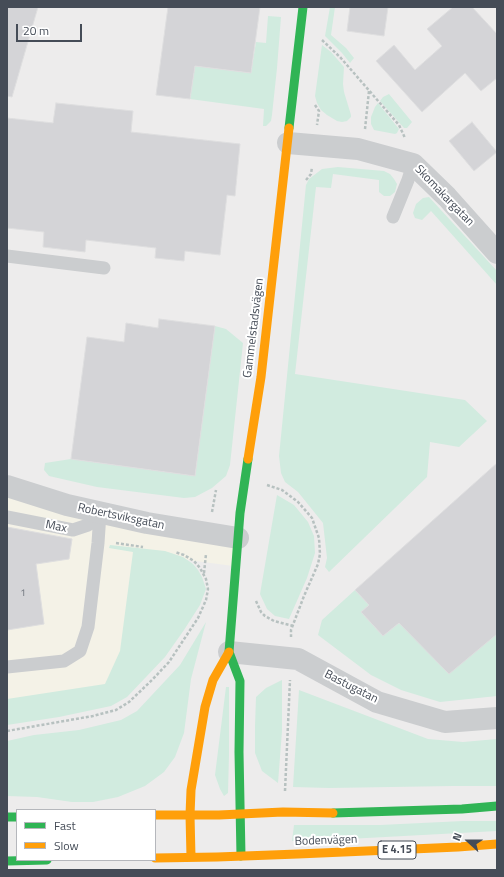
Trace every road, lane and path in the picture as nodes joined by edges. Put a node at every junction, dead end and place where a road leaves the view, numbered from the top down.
1 (303, 7) edge
2 (319, 37) dead end
3 (369, 91) junction
4 (364, 132) dead end
5 (406, 140) dead end
6 (288, 143) junction
7 (413, 164) junction
8 (393, 217) dead end
9 (497, 253) edge
10 (7, 256) edge
11 (104, 268) dead end
12 (7, 486) edge
13 (100, 513) junction
14 (7, 517) edge
15 (238, 538) junction
16 (111, 543) dead end
17 (149, 548) dead end
18 (170, 551) dead end
19 (256, 600) dead end
20 (293, 626) dead end
21 (229, 652) junction
22 (7, 667) edge
23 (497, 718) edge
24 (7, 731) edge
25 (497, 806) edge
26 (240, 814) junction
27 (156, 815) edge
28 (190, 815) junction
29 (497, 844) edge
30 (241, 856) junction
31 (191, 857) junction
32 (156, 858) edge

1 - 6 main road, Gammelstadsvägen
2 - 3 path
3 - 4 path
3 - 5 path
6 - 7 street, Skomakargatan
6 - 15 main road, Gammelstadsvägen
7 - 8 lane
7 - 9 street, Skomakargatan
10 - 11 lane
12 - 13 street, Robertsviksgatan
13 - 14 lane, Max
13 - 15 street, Robertsviksgatan
13 - 22 lane
15 - 21 main road, Gammelstadsvägen
16 - 17 path
18 - 24 path
19 - 20 path
21 - 23 street, Bastugatan
21 - 26 main road
21 - 28 main road
25 - 26 main road
26 - 28 main road
26 - 30 main road
27 - 28 main road
28 - 31 main road
29 - 30 main road, Bodenvägen / E 4.15
30 - 31 main road, Bodenvägen / E 4.15
31 - 32 main road, Bodenvägen / E 4.15

